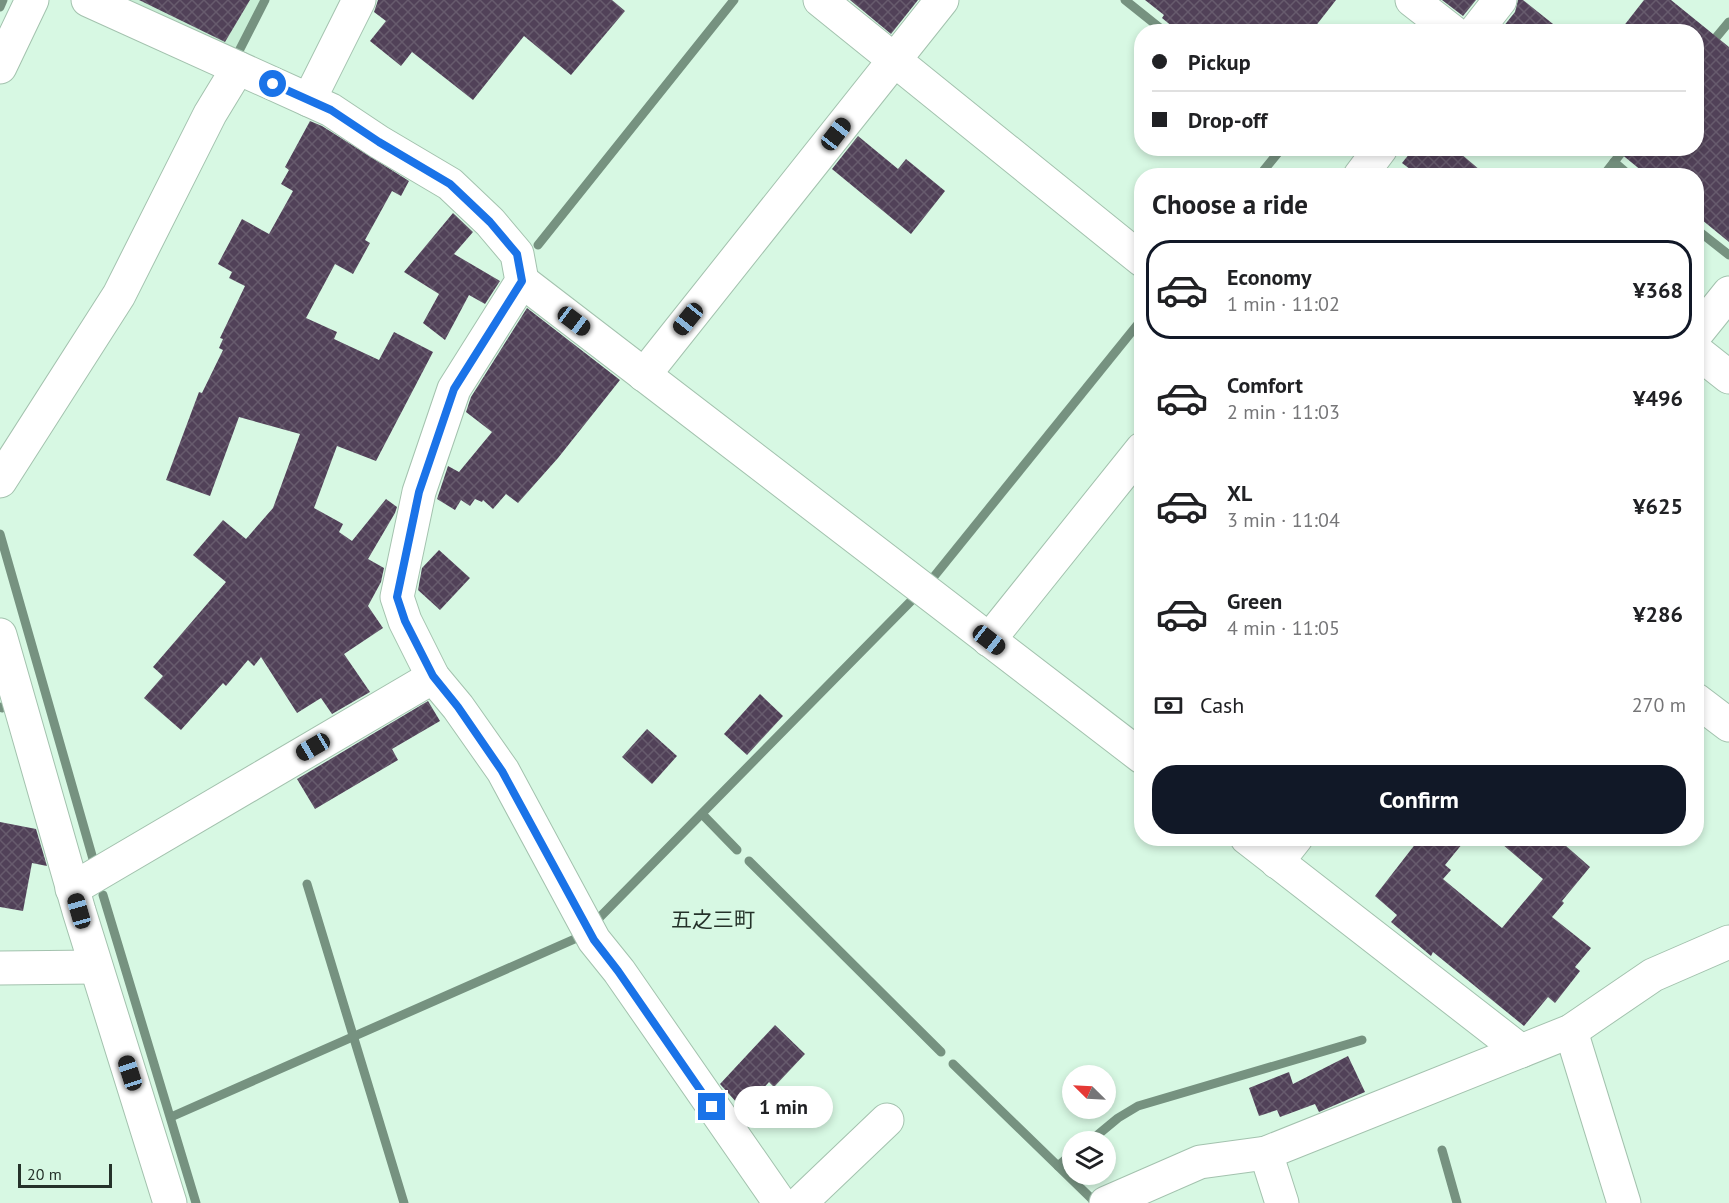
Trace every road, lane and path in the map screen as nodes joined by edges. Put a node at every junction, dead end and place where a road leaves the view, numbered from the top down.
1 (32, 0) edge
2 (88, 0) edge
3 (359, 0) edge
4 (820, 0) edge
5 (942, 0) edge
6 (1412, 0) edge
7 (1500, 0) edge
8 (1443, 24) edge
9 (1481, 24) edge
10 (895, 60) junction
11 (0, 67) edge
12 (238, 68) junction
13 (309, 100) junction
14 (1375, 156) edge
15 (1365, 168) edge
16 (1134, 254) edge
17 (522, 281) junction
18 (1729, 293) edge
19 (1704, 324) edge
20 (1704, 357) edge
21 (644, 375) junction
22 (1729, 377) edge
23 (1134, 459) edge
24 (0, 481) edge
25 (0, 635) edge
26 (989, 640) junction
27 (433, 676) junction
28 (1704, 706) edge
29 (1729, 725) edge
30 (1134, 751) edge
31 (1286, 850) edge
32 (72, 889) junction
33 (1729, 942) edge
34 (96, 967) junction
35 (0, 968) edge
36 (1571, 1031) junction
37 (1521, 1051) junction
38 (886, 1120) dead end
39 (1266, 1153) junction
40 (170, 1203) edge
41 (780, 1203) edge
42 (800, 1203) edge
43 (1106, 1203) edge
44 (1282, 1203) edge
45 (1624, 1203) edge

1 - 11 street
2 - 12 street
3 - 13 street
4 - 10 street
5 - 10 street
6 - 8 street
7 - 9 street
10 - 16 street
10 - 21 street
12 - 13 street
12 - 24 street
13 - 17 street
14 - 15 street
17 - 21 street
17 - 27 street
18 - 19 street
20 - 22 street
21 - 26 street
23 - 26 street
25 - 32 street
26 - 30 street
27 - 32 street
27 - 41 street
28 - 29 street
31 - 37 street
32 - 34 street
33 - 36 street
34 - 35 street
34 - 40 street
36 - 37 street
36 - 45 street
37 - 39 street
38 - 42 street
39 - 43 street
39 - 44 street

